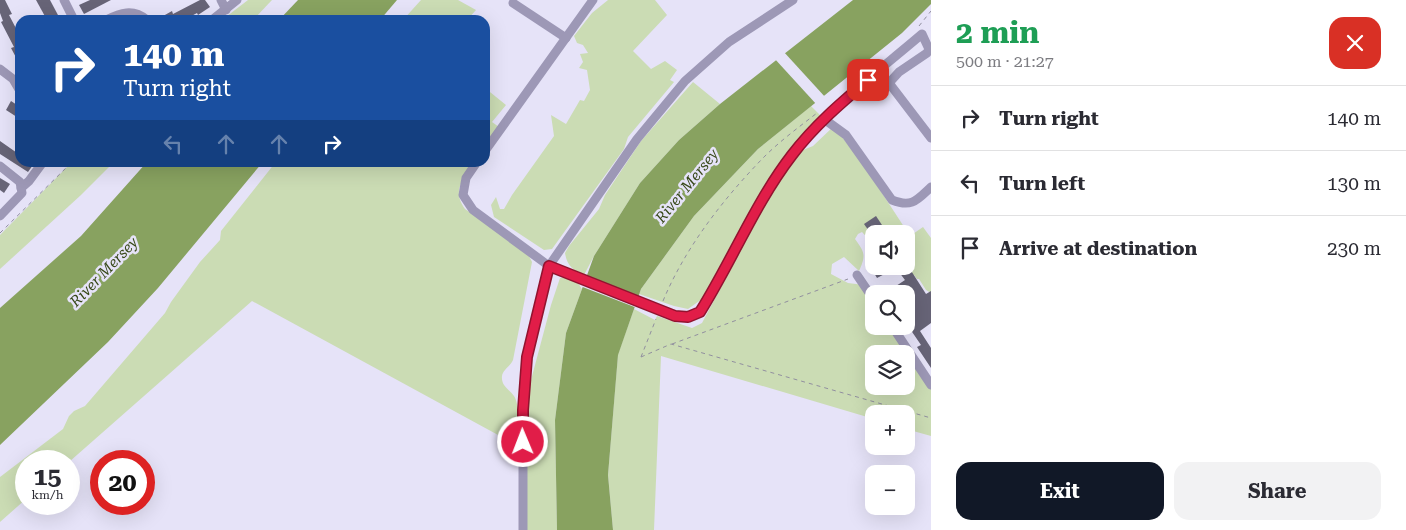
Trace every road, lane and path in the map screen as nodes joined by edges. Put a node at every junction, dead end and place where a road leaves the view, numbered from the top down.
1 (64, 0) edge
2 (221, 0) edge
3 (238, 0) edge
4 (593, 0) edge
5 (793, 0) edge
6 (513, 3) dead end
7 (226, 10) junction
8 (72, 15) edge
9 (115, 15) edge
10 (139, 15) edge
11 (219, 15) edge
12 (566, 38) junction
13 (0, 69) edge
14 (15, 82) edge
15 (824, 119) junction
16 (931, 138) edge
17 (490, 145) edge
18 (0, 166) edge
19 (40, 167) edge
20 (67, 167) edge
21 (474, 167) edge
22 (931, 187) edge
23 (21, 188) junction
24 (0, 216) edge
25 (0, 233) edge
26 (549, 266) junction
27 (858, 275) joint
28 (865, 286) edge
29 (898, 335) edge
30 (671, 344) junction
31 (640, 357) dead end
32 (931, 385) edge
33 (931, 418) edge
34 (524, 530) edge

1 - 8 street
2 - 7 street
3 - 7 street
4 - 12 street
5 - 26 street
6 - 12 street
7 - 11 street
9 - 10 street
12 - 17 street
13 - 14 street
15 - 16 street
15 - 22 street
15 - 26 street
18 - 23 street
19 - 23 street
20 - 25 path
21 - 26 street
23 - 24 street
26 - 34 street
27 - 28 street
27 - 30 path
29 - 32 street
30 - 31 path
30 - 33 path

